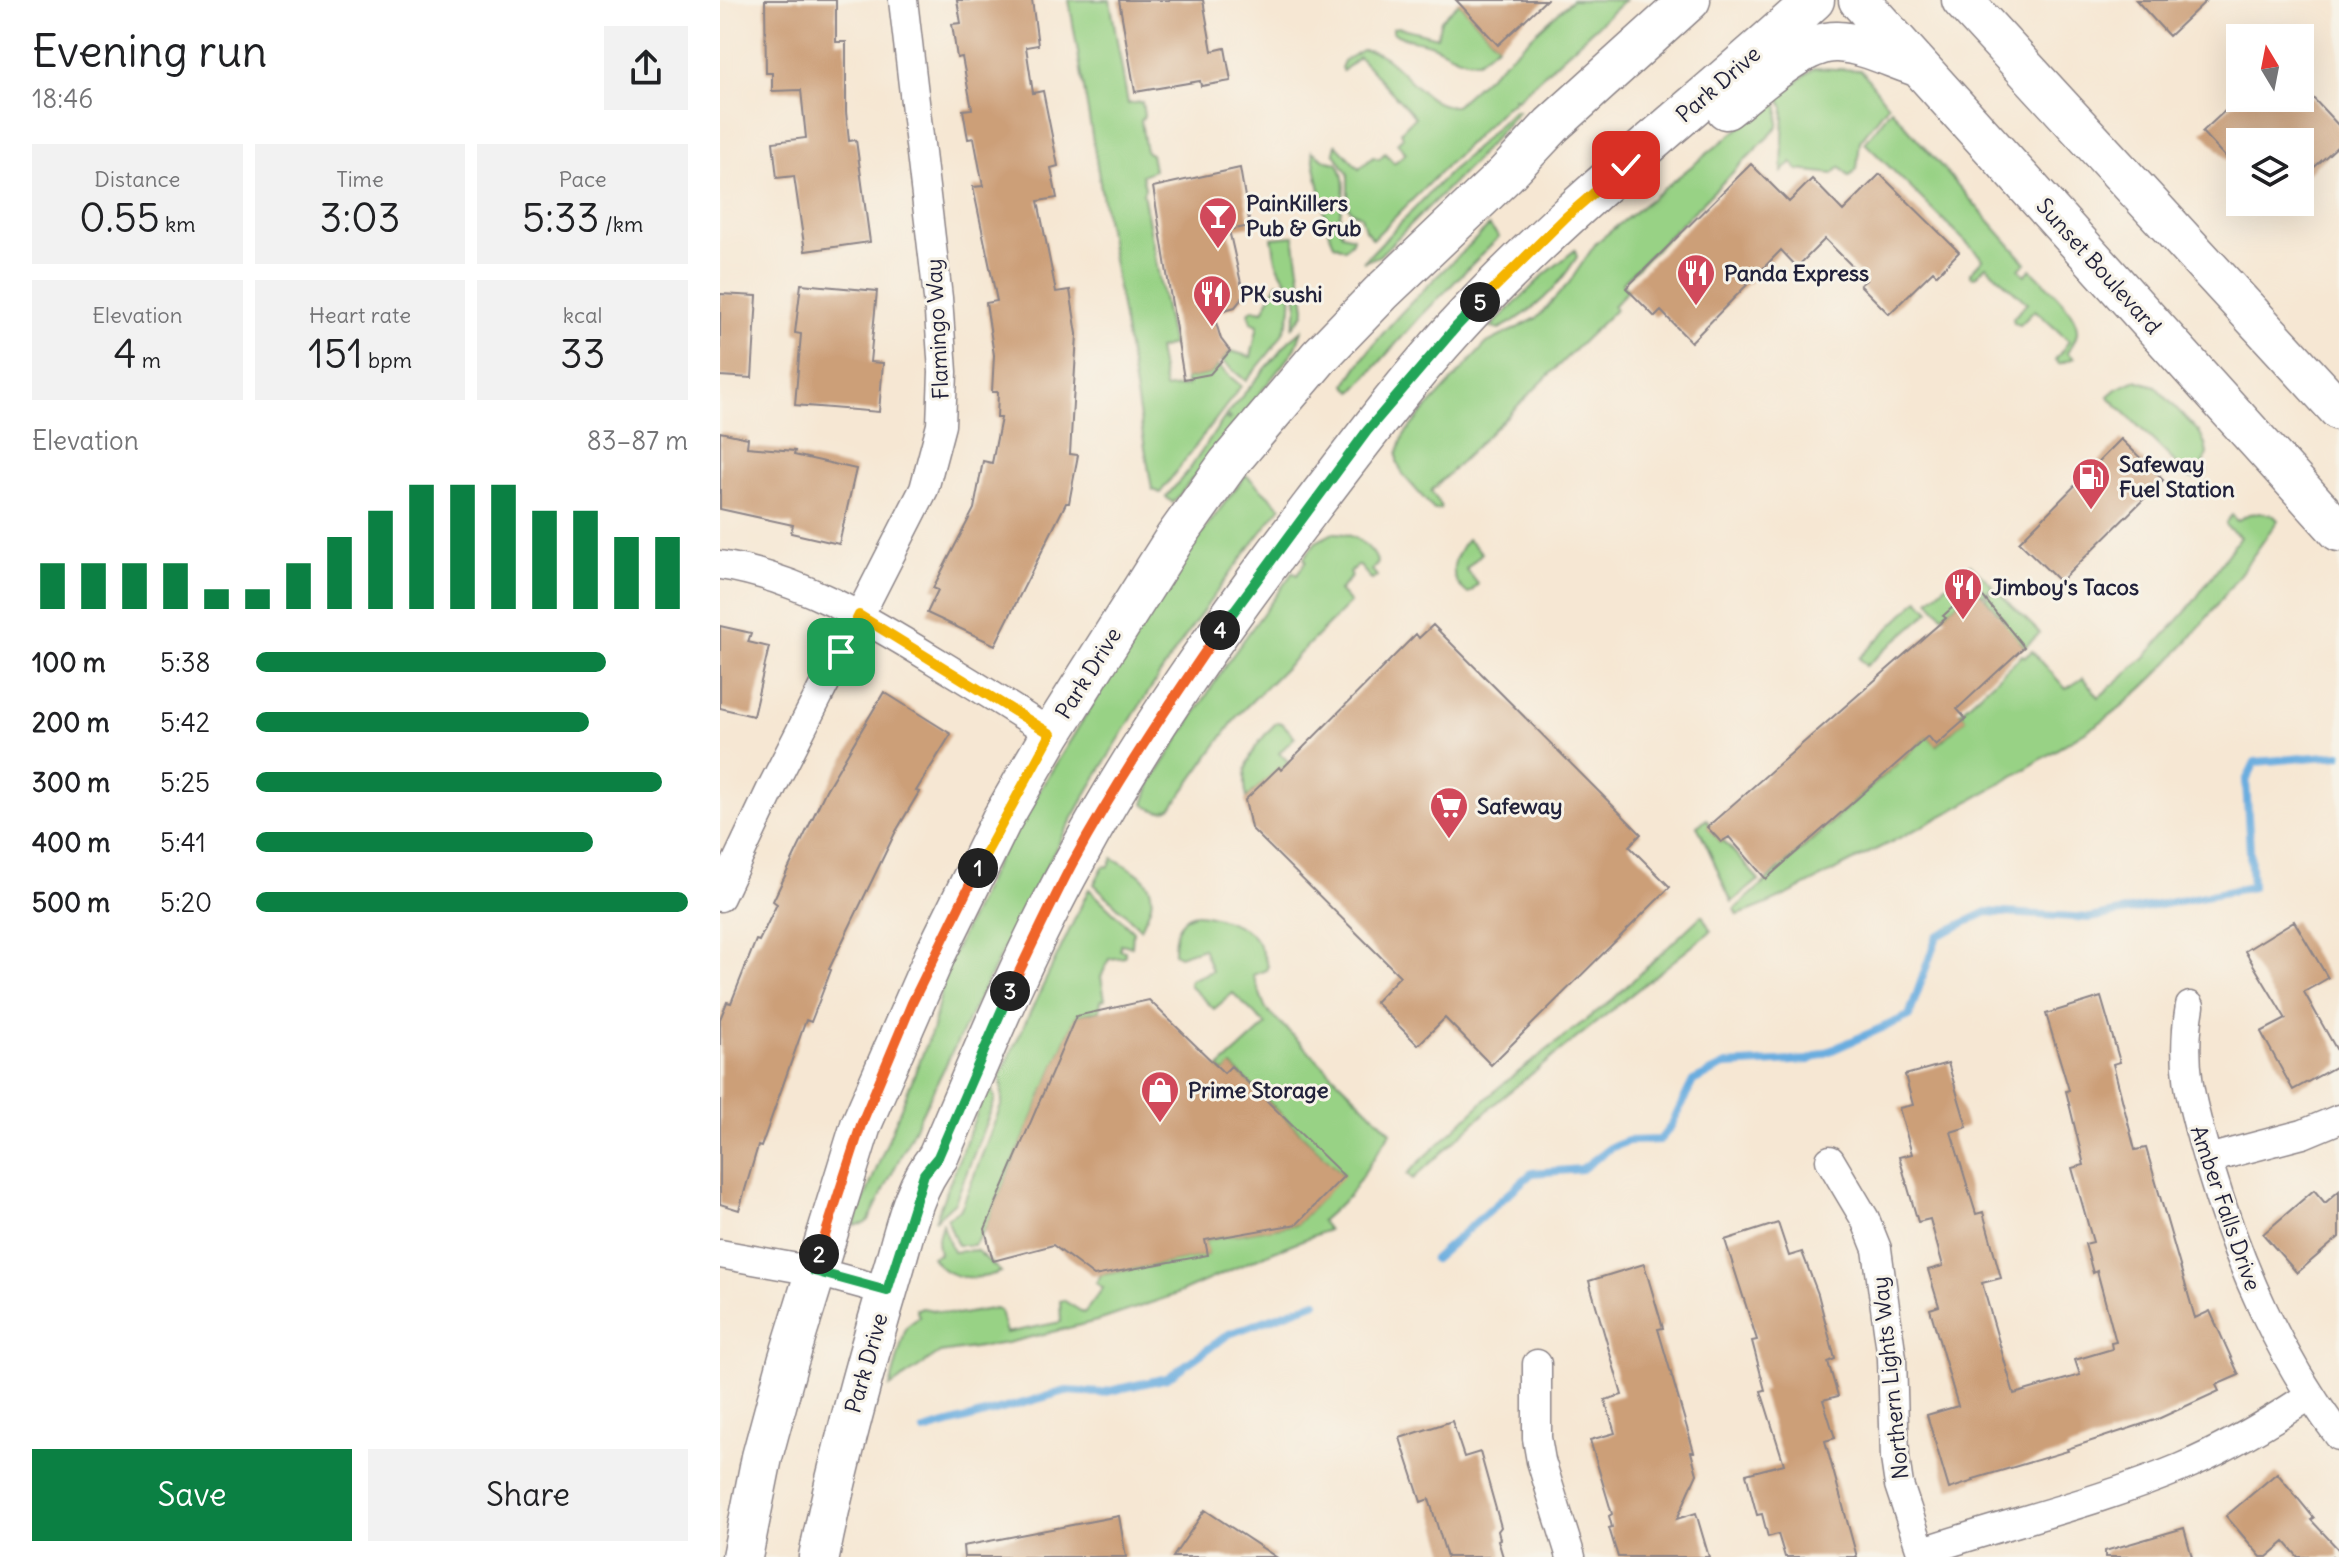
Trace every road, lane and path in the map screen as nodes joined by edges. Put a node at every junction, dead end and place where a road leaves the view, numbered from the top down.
1 (903, 0) edge
2 (1659, 0) edge
3 (1690, 0) edge
4 (1814, 0) edge
5 (1859, 0) edge
6 (1962, 0) edge
7 (1998, 0) edge
8 (1919, 67) junction
9 (1676, 121) junction
10 (1552, 125) junction
11 (2098, 148) junction
12 (2339, 410) edge
13 (2339, 531) edge
14 (720, 565) edge
15 (859, 615) junction
16 (1051, 734) junction
17 (720, 897) edge
18 (2190, 1006) dead end
19 (2339, 1119) edge
20 (2208, 1159) junction
21 (1830, 1160) dead end
22 (720, 1254) edge
23 (814, 1271) junction
24 (887, 1291) junction
25 (1537, 1364) dead end
26 (2309, 1396) junction
27 (2339, 1436) edge
28 (1922, 1554) edge
29 (742, 1557) edge
30 (819, 1557) edge
31 (1571, 1557) edge

1 - 15 street, Flamingo Way
2 - 10 main road
3 - 10 main road, Park Drive
4 - 9 main road, Park Drive
5 - 8 main road, Sunset Boulevard
6 - 11 main road
7 - 11 main road
8 - 9 main road
8 - 13 main road, Sunset Boulevard
9 - 24 main road, Park Drive
10 - 16 main road, Park Drive
11 - 12 main road
14 - 15 street
15 - 16 street
15 - 17 street, Flamingo Way
16 - 23 main road, Park Drive
18 - 20 street, Amber Falls Drive
19 - 20 street
20 - 26 street, Amber Falls Drive
21 - 28 street, Northern Lights Way
22 - 23 street
23 - 24 street
23 - 29 main road, Park Drive
24 - 30 main road, Park Drive
25 - 31 street
26 - 27 street, Amber Falls Drive
26 - 28 street

